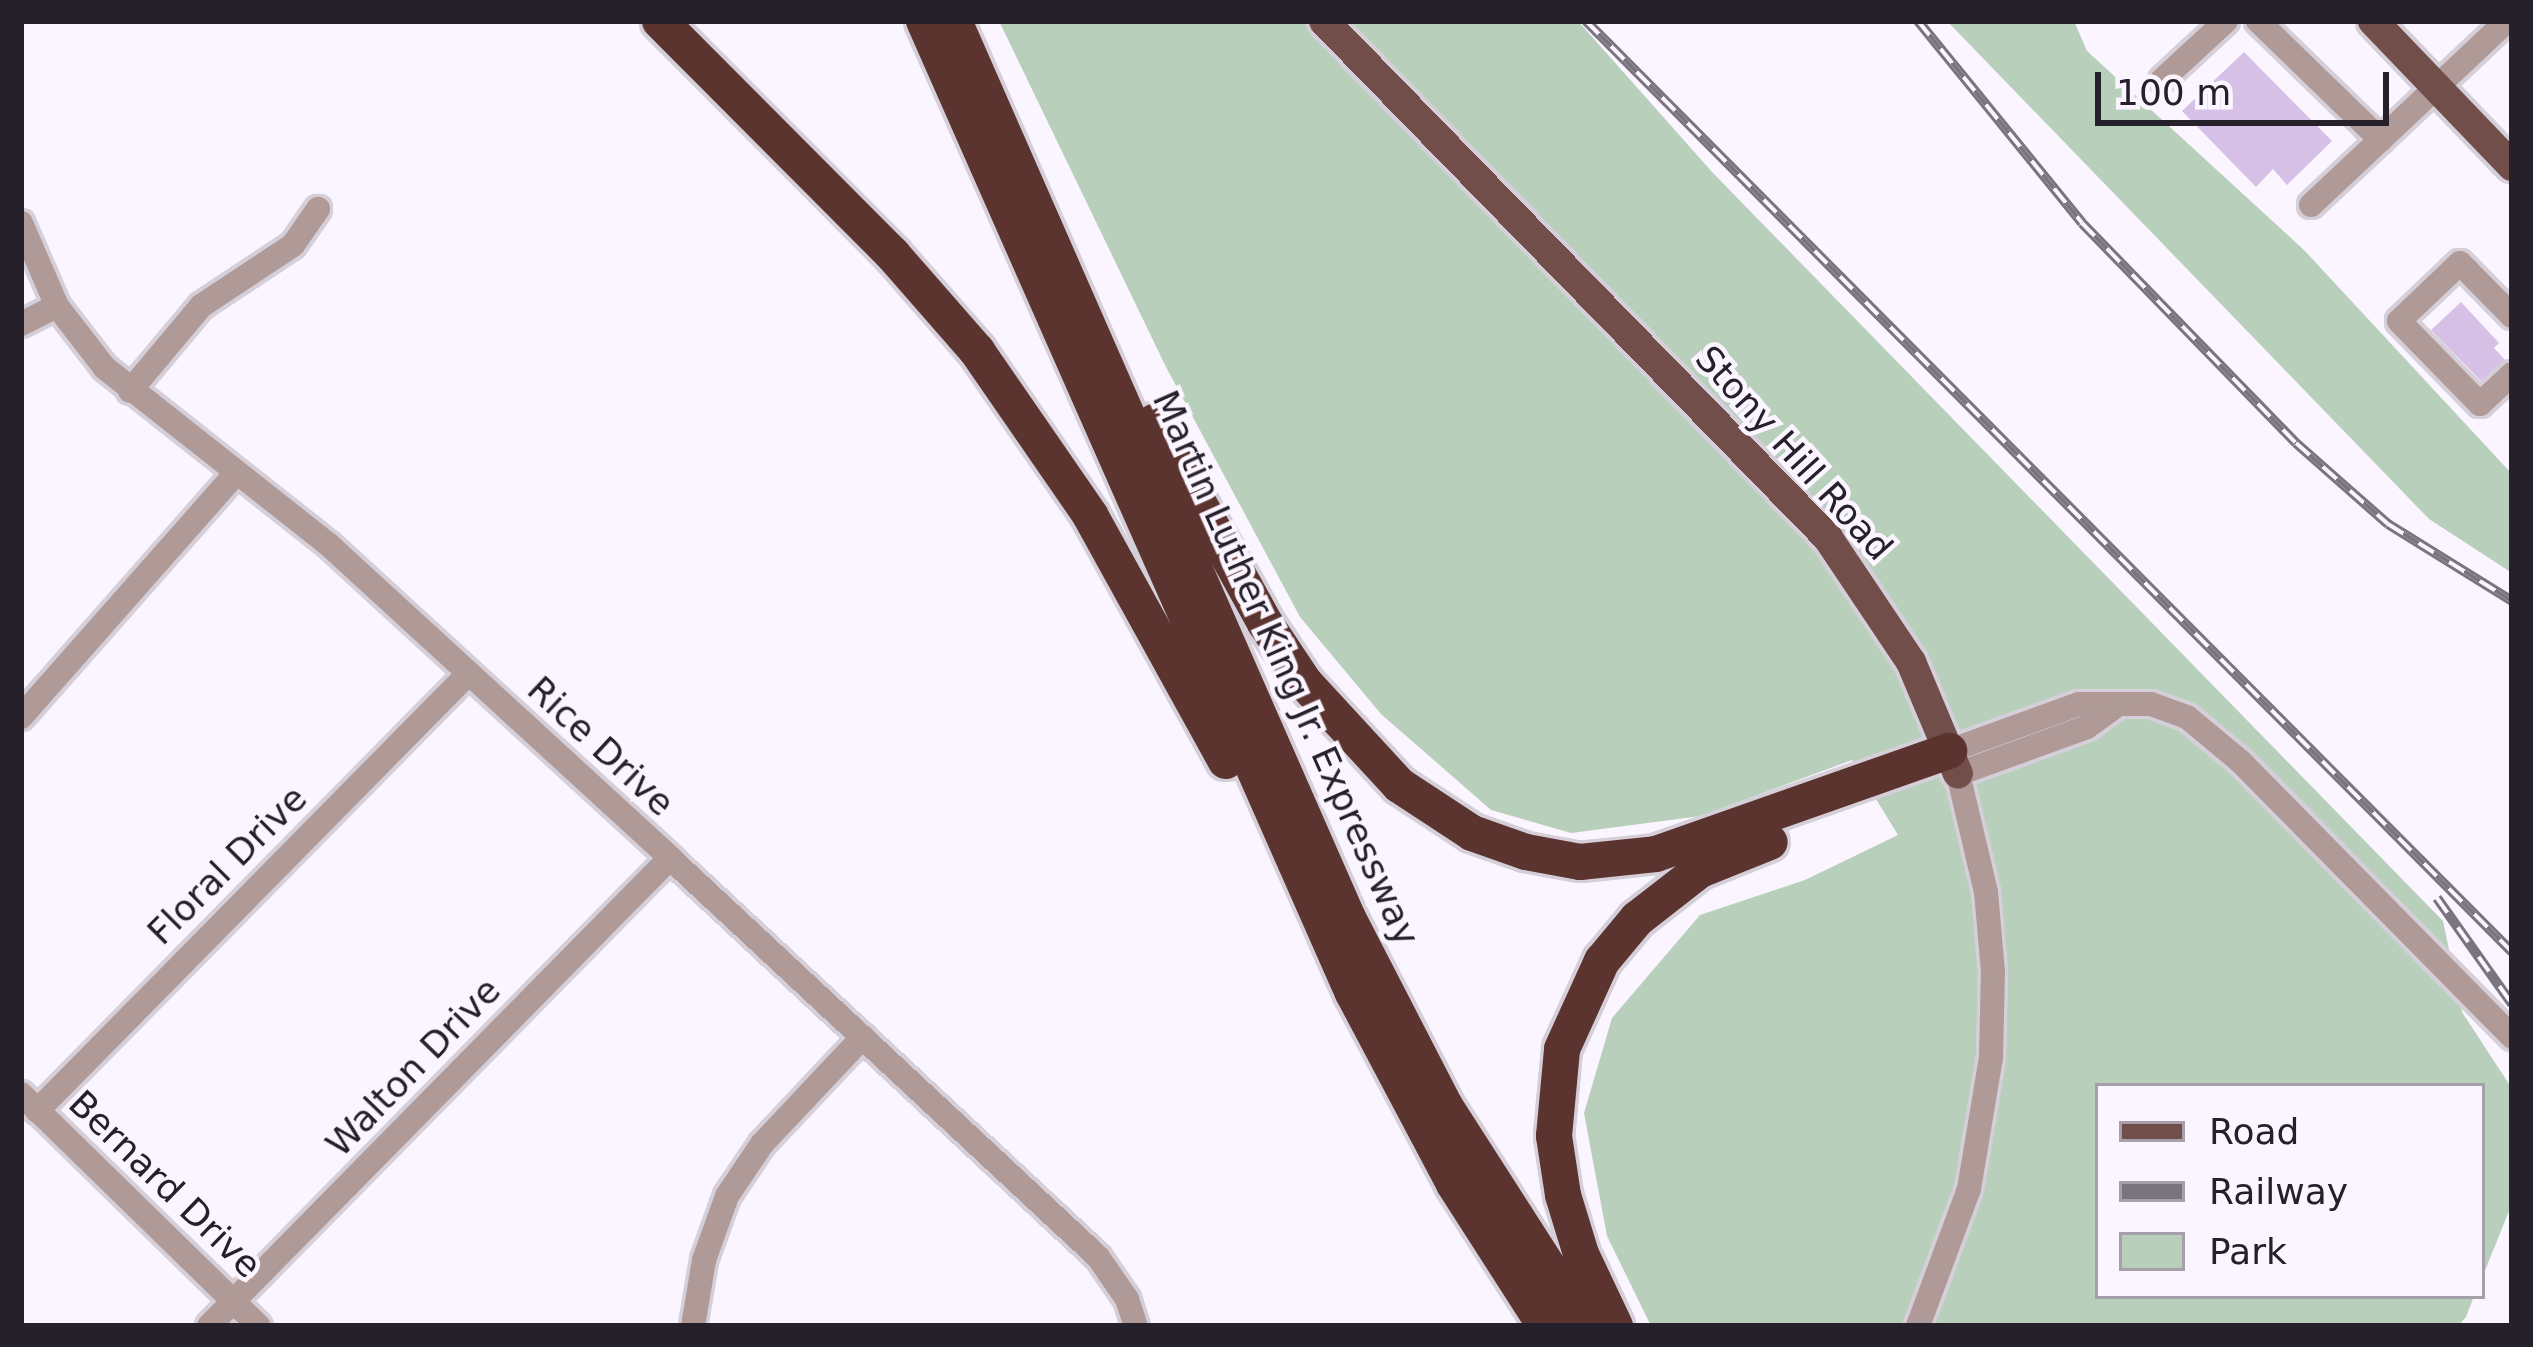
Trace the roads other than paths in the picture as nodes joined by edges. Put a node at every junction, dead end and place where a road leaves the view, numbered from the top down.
1 (660, 21) edge
2 (923, 21) edge
3 (954, 21) edge
4 (1324, 21) edge
5 (2226, 21) edge
6 (2258, 21) edge
7 (2373, 21) edge
8 (2507, 21) edge
9 (2162, 80) dead end
10 (2436, 87) junction
11 (2380, 140) junction
12 (2512, 166) edge
13 (2311, 206) dead end
14 (318, 209) dead end
15 (1039, 214) junction
16 (21, 223) edge
17 (57, 306) junction
18 (2512, 316) edge
19 (21, 324) edge
20 (2512, 374) edge
21 (130, 391) junction
22 (236, 473) junction
23 (470, 673) junction
24 (21, 717) edge
25 (1953, 762) junction
26 (670, 857) junction
27 (1353, 993) junction
28 (862, 1037) junction
29 (2512, 1037) edge
30 (29, 1102) edge
31 (234, 1302) junction
32 (208, 1326) edge
33 (259, 1326) edge
34 (693, 1326) edge
35 (1136, 1326) edge
36 (1545, 1326) edge
37 (1586, 1326) edge
38 (1615, 1326) edge
39 (1918, 1326) edge

1 - 27 highway
2 - 27 highway, Martin Luther King Jr. Expressway
3 - 15 highway, Martin Luther King Jr. Expressway
4 - 25 main road, Stony Hill Road
5 - 9 street
6 - 11 street
7 - 10 main road
8 - 10 street
10 - 11 street
10 - 12 main road
11 - 13 street
14 - 21 street
15 - 25 highway
15 - 37 highway, Martin Luther King Jr. Expressway
16 - 17 street, Rice Drive
17 - 19 street
17 - 21 street, Rice Drive
18 - 20 street
21 - 22 street, Rice Drive
22 - 23 street, Rice Drive
22 - 24 street
23 - 26 street, Rice Drive
23 - 30 street, Floral Drive
25 - 29 street
25 - 38 highway
25 - 39 street, Stony Hill Road
26 - 28 street, Rice Drive
26 - 31 street, Walton Drive
27 - 36 highway, Martin Luther King Jr. Expressway
28 - 34 street
28 - 35 street, Rice Drive
30 - 31 street, Bernard Drive
31 - 32 street, Walton Drive
31 - 33 street, Bernard Drive

